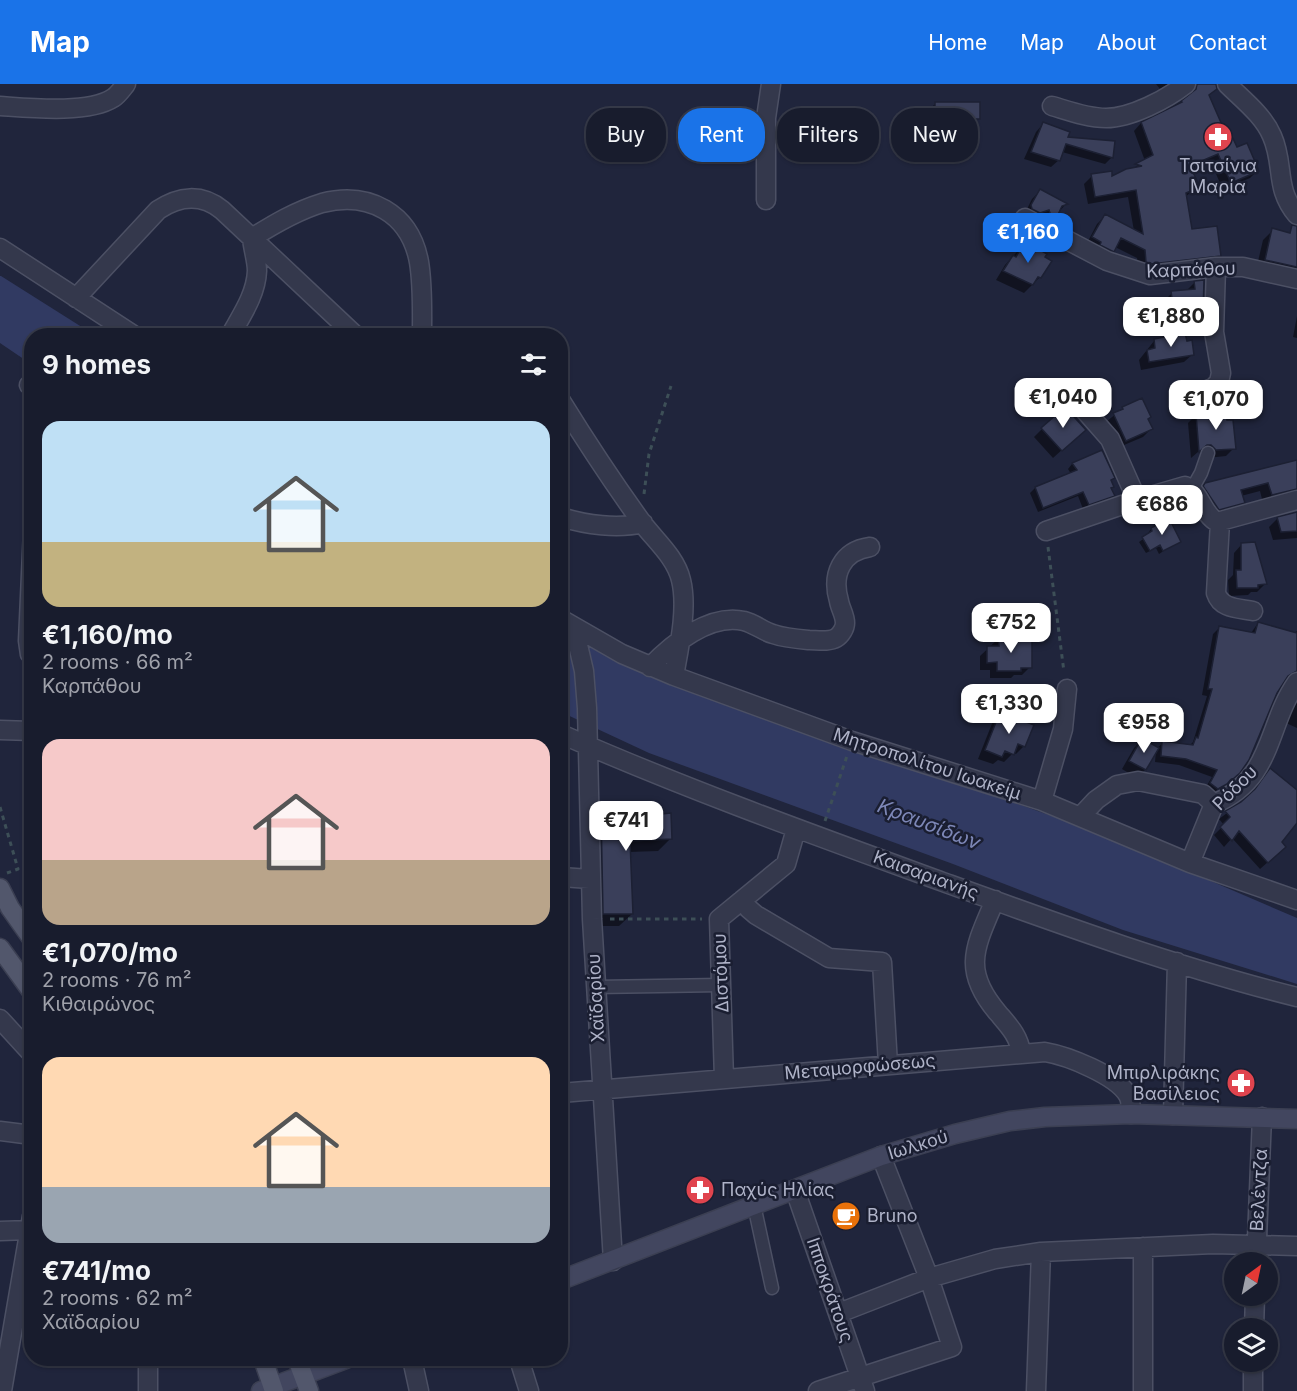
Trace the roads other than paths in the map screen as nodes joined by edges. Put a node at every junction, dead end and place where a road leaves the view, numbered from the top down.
1 (126, 84) edge
2 (771, 84) edge
3 (1186, 84) edge
4 (1227, 84) edge
5 (0, 106) edge
6 (1052, 106) dead end
7 (766, 200) dead end
8 (1297, 215) edge
9 (1024, 219) dead end
10 (252, 238) junction
11 (0, 248) edge
12 (1216, 267) junction
13 (1297, 279) edge
14 (76, 298) junction
15 (123, 328) edge
16 (235, 328) edge
17 (348, 328) edge
18 (422, 328) edge
19 (1067, 390) dead end
20 (1189, 398) dead end
21 (568, 412) edge
22 (1208, 453) dead end
23 (1192, 489) junction
24 (1137, 500) junction
25 (1297, 500) edge
26 (568, 519) edge
27 (1220, 522) junction
28 (643, 523) junction
29 (1046, 531) road end
30 (870, 547) dead end
31 (1253, 611) dead end
32 (569, 625) edge
33 (680, 642) junction
34 (650, 667) junction
35 (674, 676) junction
36 (1297, 682) edge
37 (1067, 689) road end
38 (0, 730) edge
39 (24, 731) edge
40 (568, 736) edge
41 (587, 740) junction
42 (1042, 801) junction
43 (1214, 804) junction
44 (1081, 816) junction
45 (796, 829) junction
46 (1190, 862) junction
47 (568, 877) edge
48 (590, 879) junction
49 (0, 888) edge
50 (742, 900) junction
51 (995, 900) junction
52 (1297, 900) edge
53 (24, 928) edge
54 (0, 948) edge
55 (1177, 962) junction
56 (24, 981) edge
57 (721, 985) junction
58 (596, 987) junction
59 (1297, 997) edge
60 (0, 1019) edge
61 (24, 1045) edge
62 (1021, 1053) junction
63 (888, 1065) junction
64 (724, 1079) junction
65 (602, 1090) junction
66 (568, 1092) edge
67 (1131, 1114) junction
68 (1173, 1114) junction
69 (1262, 1117) junction
70 (1297, 1119) edge
71 (0, 1131) edge
72 (24, 1134) edge
73 (881, 1156) junction
74 (795, 1190) junction
75 (754, 1205) junction
76 (24, 1225) edge
77 (0, 1231) edge
78 (1257, 1244) junction
79 (1297, 1246) edge
80 (1143, 1247) junction
81 (1041, 1252) junction
82 (1257, 1252) edge
83 (24, 1254) edge
84 (613, 1261) junction
85 (568, 1277) edge
86 (929, 1278) junction
87 (772, 1288) dead end
88 (839, 1313) junction
89 (5, 1337) edge
90 (148, 1366) edge
91 (264, 1366) edge
92 (327, 1366) edge
93 (413, 1366) edge
94 (521, 1366) edge
95 (1254, 1372) edge
96 (303, 1375) edge
97 (862, 1384) edge
98 (269, 1390) edge
99 (2, 1391) edge
100 (148, 1391) edge
101 (418, 1391) edge
102 (530, 1391) edge
103 (818, 1391) edge
104 (1036, 1391) edge
105 (1143, 1391) edge
106 (1253, 1391) edge

1 - 5 street
2 - 7 street
3 - 6 street
4 - 8 street
9 - 12 street, Καρπάθου
10 - 14 street
10 - 16 street
10 - 17 street
10 - 18 street
11 - 14 street
12 - 13 street, Καρπάθου
12 - 20 street
14 - 15 street
19 - 24 street
21 - 28 street
22 - 23 lane
23 - 24 street
23 - 27 street
24 - 29 street
25 - 27 street
26 - 28 street
27 - 31 street
28 - 33 street
30 - 33 street
32 - 34 street, Μητροπολίτου Ιωακείμ
32 - 41 street, Χαϊδαρίου
33 - 34 street
33 - 35 street
34 - 35 street, Μητροπολίτου Ιωακείμ
35 - 42 street, Μητροπολίτου Ιωακείμ
36 - 43 street, Ρόδου
37 - 42 street
38 - 39 street
40 - 41 street, Καισαριανής
41 - 45 street, Καισαριανής
41 - 48 street, Χαϊδαρίου
42 - 44 street, Μητροπολίτου Ιωακείμ
43 - 44 street
43 - 46 street, Ρόδου
44 - 46 street, Μητροπολίτου Ιωακείμ
45 - 50 street, Διστόμου
45 - 51 street, Καισαριανής
46 - 52 street, Μητροπολίτου Ιωακείμ
47 - 48 street
48 - 58 street, Χαϊδαρίου
49 - 53 main road
50 - 57 street, Διστόμου
50 - 63 street
51 - 55 street, Καισαριανής
51 - 62 street
54 - 56 main road
55 - 59 street, Καισαριανής
55 - 68 street
57 - 58 lane
57 - 64 street, Διστόμου
58 - 65 street, Χαϊδαρίου
60 - 61 street
62 - 63 street, Μεταμορφώσεως
62 - 67 street, Μεταμορφώσεως
63 - 64 street, Μεταμορφώσεως
64 - 65 street, Μεταμορφώσεως
65 - 66 street, Μεταμορφώσεως
65 - 84 street, Χαϊδαρίου
67 - 68 main road, Ιωλκού
67 - 73 main road, Ιωλκού
68 - 69 main road, Ιωλκού
69 - 70 main road, Ιωλκού
69 - 78 street, Βελέντζα
71 - 72 street
73 - 74 main road, Ιωλκού
73 - 86 street
74 - 75 main road, Ιωλκού
74 - 88 street, Ιπποκράτους
75 - 84 main road, Ιωλκού
75 - 87 lane
76 - 77 street
78 - 79 street
78 - 80 street
78 - 82 street, Βελέντζα
80 - 81 street
80 - 105 street
81 - 86 street
81 - 104 street
83 - 89 street
84 - 85 main road, Ιωλκού
86 - 88 street
86 - 97 street
88 - 97 street, Ιπποκράτους
89 - 99 street
90 - 100 street
91 - 98 main road
92 - 96 main road
93 - 101 street
94 - 102 street
95 - 106 street
96 - 98 main road
97 - 103 street

